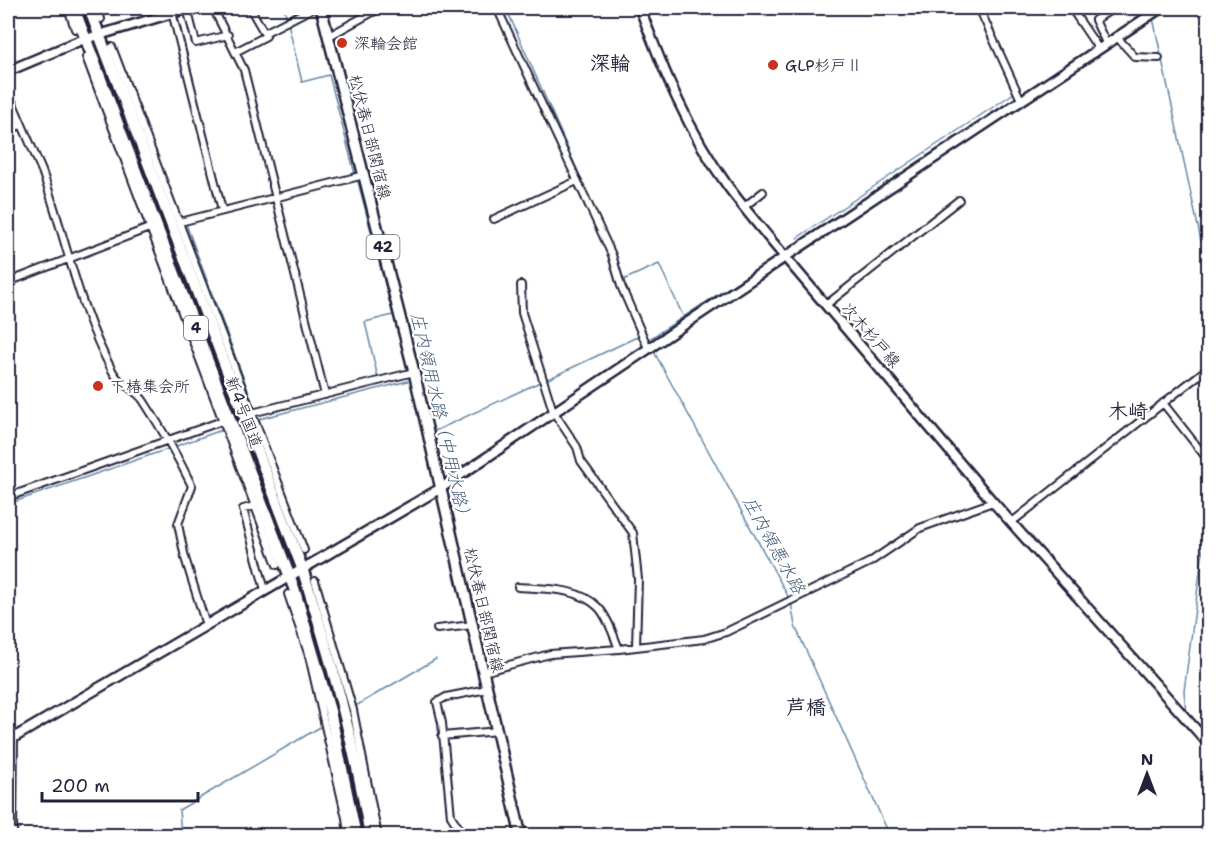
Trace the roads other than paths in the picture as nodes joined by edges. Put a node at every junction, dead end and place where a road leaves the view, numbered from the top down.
1 (68, 8) edge
2 (74, 8) edge
3 (89, 8) edge
4 (97, 8) edge
5 (188, 8) edge
6 (213, 8) edge
7 (250, 8) edge
8 (313, 8) edge
9 (321, 8) edge
10 (380, 8) edge
11 (497, 8) edge
12 (640, 8) edge
13 (979, 8) edge
14 (1071, 8) edge
15 (1114, 8) edge
16 (1142, 8) edge
17 (1161, 8) edge
18 (172, 11) edge
19 (1148, 15) junction
20 (101, 19) dead end
21 (75, 29) dead end
22 (264, 33) junction
23 (100, 35) junction
24 (228, 36) junction
25 (328, 36) junction
26 (1116, 36) junction
27 (86, 39) junction
28 (1102, 45) junction
29 (112, 47) dead end
30 (235, 52) junction
31 (86, 57) dead end
32 (1159, 58) dead end
33 (8, 71) edge
34 (118, 73) junction
35 (8, 92) edge
36 (104, 95) junction
37 (1021, 100) junction
38 (21, 125) junction
39 (8, 130) edge
40 (364, 175) junction
41 (577, 181) junction
42 (763, 192) dead end
43 (277, 197) junction
44 (959, 200) dead end
45 (744, 207) junction
46 (222, 210) junction
47 (494, 219) dead end
48 (180, 222) junction
49 (150, 228) junction
50 (156, 235) junction
51 (785, 257) junction
52 (67, 259) junction
53 (8, 282) edge
54 (521, 285) dead end
55 (826, 305) junction
56 (648, 348) junction
57 (1209, 370) edge
58 (414, 372) junction
59 (325, 395) junction
60 (1163, 403) junction
61 (553, 411) junction
62 (252, 413) junction
63 (222, 421) junction
64 (171, 440) junction
65 (1209, 460) edge
66 (441, 488) junction
67 (8, 497) edge
68 (993, 501) junction
69 (255, 506) junction
70 (284, 510) junction
71 (1012, 522) junction
72 (273, 540) junction
73 (304, 550) dead end
74 (277, 565) dead end
75 (302, 568) junction
76 (290, 575) junction
77 (315, 581) dead end
78 (518, 587) dead end
79 (265, 590) junction
80 (288, 594) dead end
81 (206, 625) junction
82 (473, 625) junction
83 (437, 629) dead end
84 (328, 640) junction
85 (636, 647) junction
86 (310, 648) junction
87 (619, 649) junction
88 (483, 672) junction
89 (487, 689) junction
90 (498, 731) junction
91 (442, 736) junction
92 (1207, 738) edge
93 (11, 739) edge
94 (369, 811) junction
95 (350, 817) junction
96 (13, 836) edge
97 (348, 836) edge
98 (356, 836) edge
99 (370, 836) edge
100 (378, 836) edge
101 (464, 836) edge
102 (521, 836) edge

1 - 21 street
2 - 27 highway, 新4号国道 / 4
3 - 23 highway, 新4号国道 / 4
4 - 20 street
5 - 18 main road
5 - 24 street
6 - 24 street
7 - 22 street
8 - 22 street
9 - 25 main road, 松伏春日部関宿線 / 42
10 - 25 street
11 - 41 street
12 - 45 main road, 次木杉戸線
13 - 37 street
14 - 28 street
15 - 28 street
16 - 19 street
17 - 19 main road
18 - 23 main road
18 - 46 street
19 - 26 main road
22 - 30 street
23 - 27 main road
23 - 34 highway, 新4号国道 / 4
24 - 30 street
25 - 40 main road, 松伏春日部関宿線 / 42
26 - 28 main road
26 - 32 street
27 - 33 main road
27 - 36 highway, 新4号国道 / 4
28 - 37 main road
29 - 34 street
30 - 43 street
31 - 36 street
34 - 48 street
34 - 70 highway, 新4号国道 / 4
35 - 38 street
36 - 49 street
36 - 50 highway, 新4号国道 / 4
37 - 51 main road
38 - 39 street
38 - 52 street
40 - 43 street
40 - 58 main road, 松伏春日部関宿線 / 42
41 - 47 street
41 - 56 street
42 - 45 street
43 - 46 street
43 - 59 street
44 - 55 street
45 - 51 main road, 次木杉戸線
46 - 48 street
48 - 62 street
49 - 50 street
49 - 52 street
50 - 63 street
50 - 72 highway, 新4号国道 / 4
51 - 55 main road, 次木杉戸線
51 - 56 main road
52 - 53 street
52 - 64 street
54 - 61 street
55 - 68 main road, 次木杉戸線
56 - 61 main road
57 - 60 street
58 - 59 street
58 - 66 main road, 松伏春日部関宿線 / 42
59 - 62 street
60 - 65 street
60 - 71 street
61 - 66 main road
61 - 85 street
62 - 70 street
63 - 64 street
63 - 69 street
64 - 67 street
64 - 81 street
66 - 75 main road
66 - 82 main road, 松伏春日部関宿線 / 42
68 - 71 main road, 次木杉戸線
68 - 85 street
69 - 72 street
69 - 79 street
70 - 73 street
70 - 75 highway, 新4号国道 / 4
71 - 92 main road, 次木杉戸線
72 - 74 street
72 - 76 highway, 新4号国道 / 4
75 - 76 main road
75 - 84 highway, 新4号国道 / 4
76 - 79 main road
76 - 86 highway, 新4号国道 / 4
77 - 84 street
78 - 87 street
79 - 81 main road
80 - 86 street
81 - 93 main road
82 - 83 street
82 - 88 main road, 松伏春日部関宿線 / 42
84 - 94 highway, 新4号国道 / 4
85 - 87 street
86 - 95 highway, 新4号国道 / 4
87 - 88 street
88 - 89 main road, 松伏春日部関宿線 / 42
89 - 90 main road, 松伏春日部関宿線 / 42
89 - 91 street
90 - 91 street
90 - 102 main road, 松伏春日部関宿線 / 42
91 - 101 street
93 - 96 street
94 - 99 highway, 新4号国道 / 4
94 - 100 street
95 - 97 street
95 - 98 highway, 新4号国道 / 4

